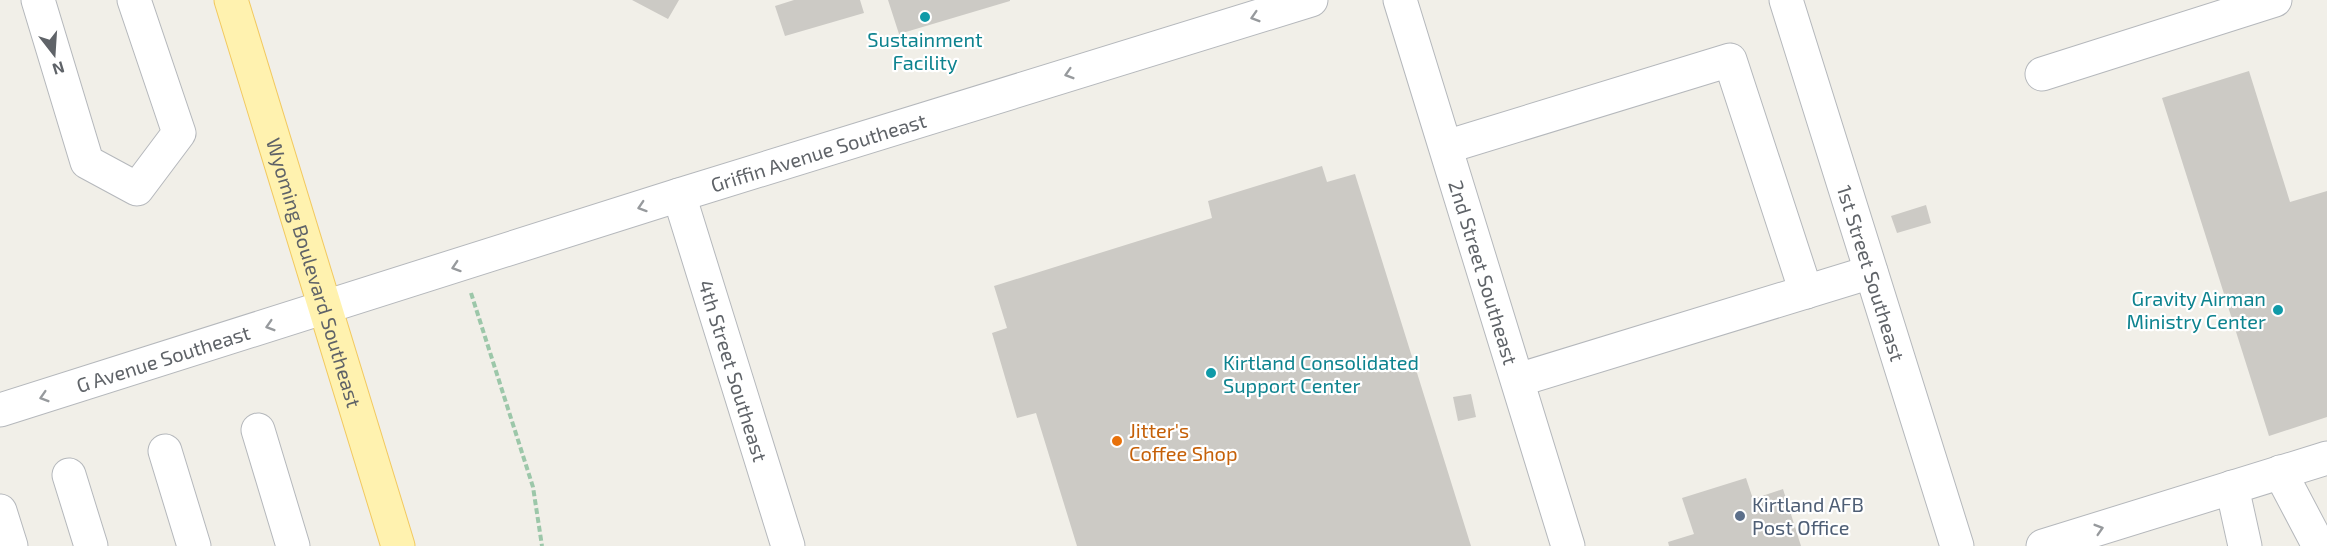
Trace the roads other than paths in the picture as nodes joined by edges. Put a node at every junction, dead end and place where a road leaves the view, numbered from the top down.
1 (38, 0) edge
2 (134, 0) edge
3 (231, 0) edge
4 (1311, 0) edge
5 (1400, 0) edge
6 (1786, 0) edge
7 (2275, 0) edge
8 (2042, 74) dead end
9 (1446, 147) junction
10 (679, 195) junction
11 (1871, 272) junction
12 (1806, 292) junction
13 (326, 309) junction
14 (1518, 380) junction
15 (0, 410) edge
16 (258, 430) dead end
17 (165, 451) dead end
18 (2327, 458) edge
19 (2280, 472) junction
20 (69, 475) dead end
21 (2232, 487) junction
22 (0, 511) edge
23 (11, 546) edge
24 (91, 546) edge
25 (194, 546) edge
26 (293, 546) edge
27 (399, 546) edge
28 (788, 546) edge
29 (1568, 546) edge
30 (1957, 546) edge
31 (2043, 546) edge
32 (2245, 546) edge
33 (2319, 546) edge

1 - 2 street
3 - 13 main road, Wyoming Boulevard Southeast
4 -> 10 street, Griffin Avenue Southeast
5 - 9 street, 2nd Street Southeast
6 - 11 street, 1st Street Southeast
7 - 8 street
9 - 12 street
9 - 14 street, 2nd Street Southeast
10 -> 13 street, Griffin Avenue Southeast
10 - 28 street, 4th Street Southeast
11 - 12 street
11 - 30 street, 1st Street Southeast
12 - 14 street
13 -> 15 street, G Avenue Southeast
13 - 27 main road, Wyoming Boulevard Southeast
14 - 29 street, 2nd Street Southeast
16 - 26 street
17 - 25 street
18 - 19 street
19 - 21 street
19 - 33 street
20 - 24 street
31 -> 21 street
21 - 32 street
22 - 23 street

